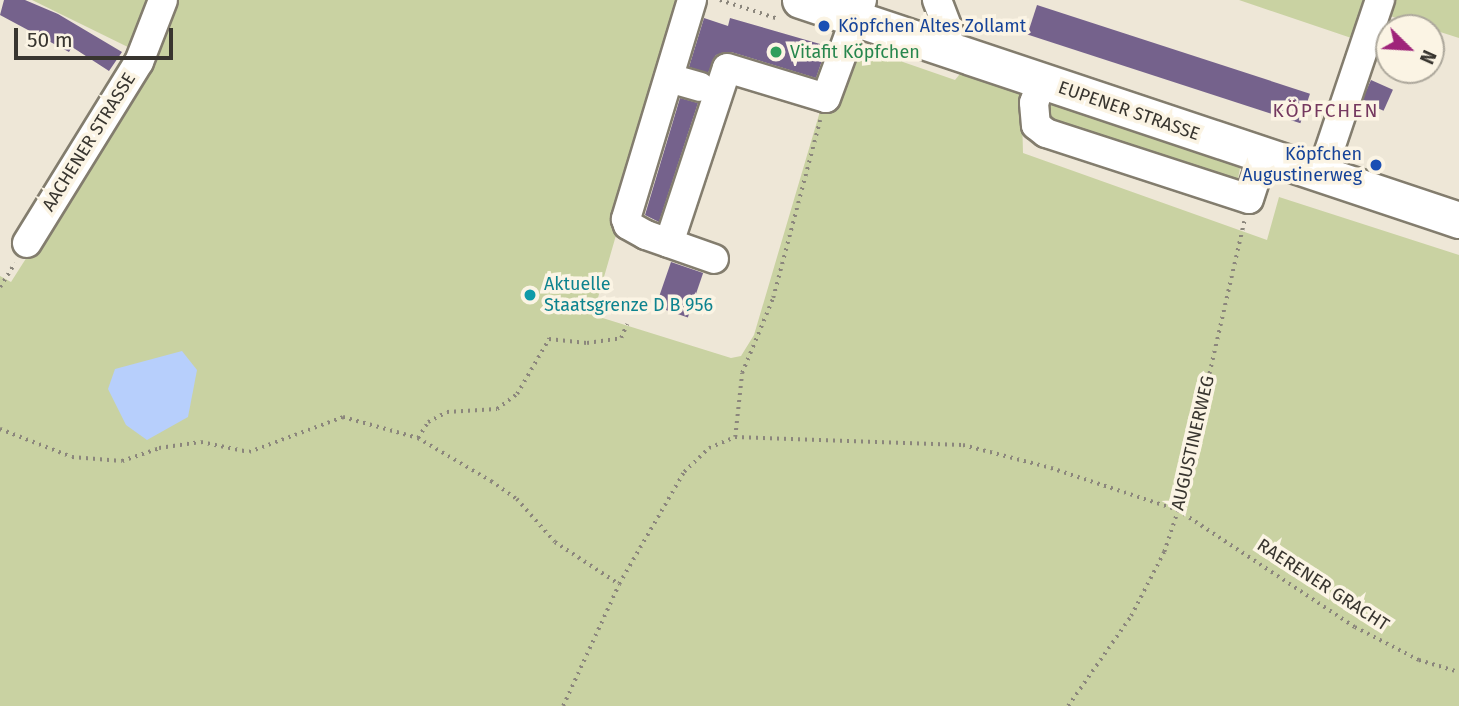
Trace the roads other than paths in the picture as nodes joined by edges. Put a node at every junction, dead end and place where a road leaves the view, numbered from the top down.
1 (163, 0) edge
2 (692, 0) edge
3 (800, 0) edge
4 (937, 0) edge
5 (1380, 0) edge
6 (858, 9) edge
7 (947, 49) junction
8 (669, 78) junction
9 (1042, 81) junction
10 (700, 87) dead end
11 (1263, 156) junction
12 (1321, 175) junction
13 (1459, 220) edge
14 (27, 243) dead end
15 (669, 243) junction
16 (714, 259) dead end

1 - 14 lane, AACHENER STRASSE
2 - 8 lane
3 - 6 main road, EUPENER STRASSE
4 - 7 lane
5 - 12 lane
6 - 7 main road, EUPENER STRASSE
6 - 15 lane
7 - 9 main road, EUPENER STRASSE
8 - 10 lane
8 - 15 lane
9 - 11 main road, EUPENER STRASSE
9 - 11 lane
11 - 12 main road, EUPENER STRASSE
12 - 13 main road, EUPENER STRASSE
15 - 16 lane

